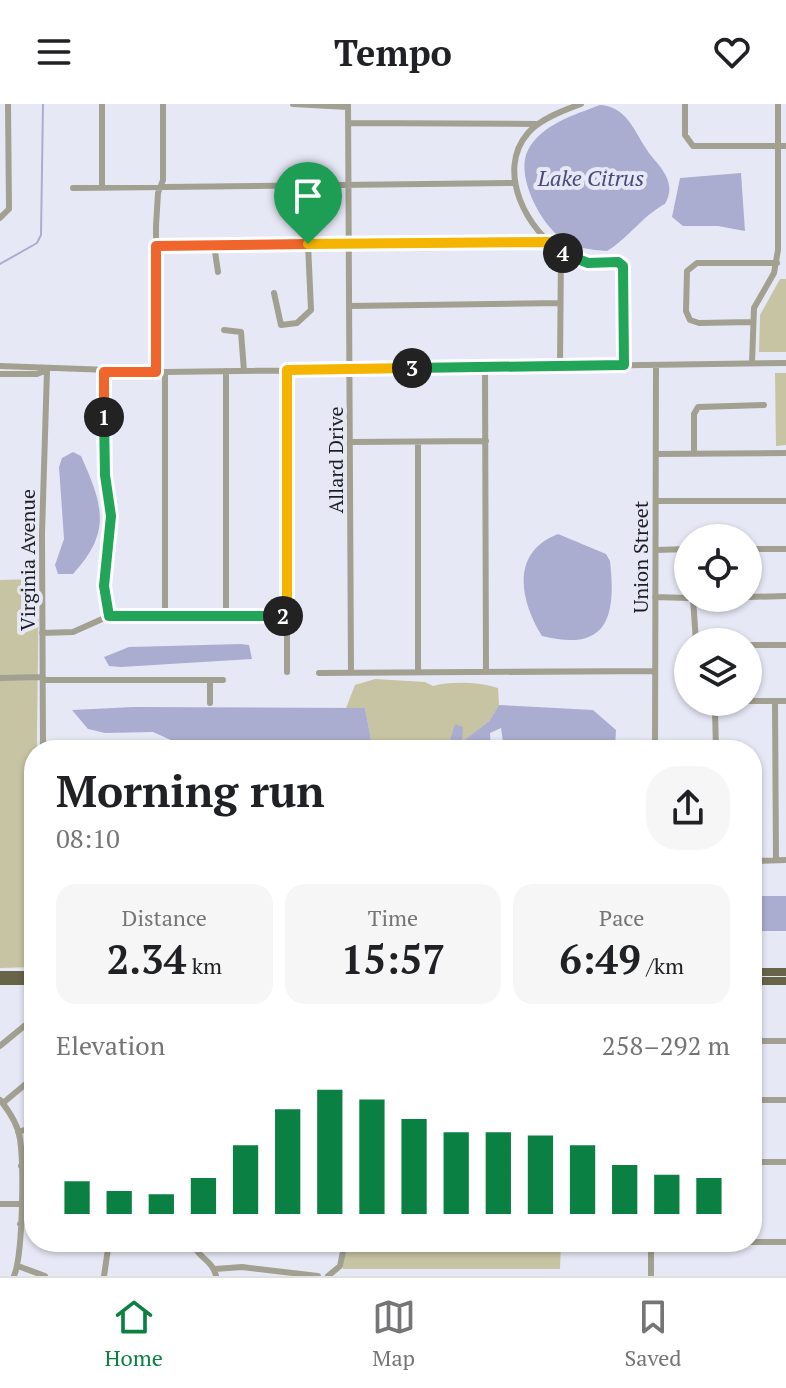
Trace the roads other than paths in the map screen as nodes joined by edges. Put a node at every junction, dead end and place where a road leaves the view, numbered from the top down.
1 (102, 104) edge
2 (163, 104) edge
3 (293, 104) edge
4 (581, 104) edge
5 (685, 104) edge
6 (778, 104) edge
7 (5, 106) edge
8 (348, 106) edge
9 (564, 107) edge
10 (348, 123) junction
11 (538, 124) junction
12 (782, 146) edge
13 (0, 159) edge
14 (8, 159) junction
15 (515, 183) junction
16 (349, 185) junction
17 (161, 186) junction
18 (102, 187) junction
19 (73, 188) dead end
20 (0, 218) edge
21 (549, 242) junction
22 (308, 244) junction
23 (348, 244) junction
24 (214, 245) junction
25 (156, 246) junction
26 (561, 251) junction
27 (777, 263) junction
28 (218, 272) dead end
29 (274, 293) dead end
30 (559, 303) junction
31 (349, 306) junction
32 (752, 322) junction
33 (224, 330) dead end
34 (752, 363) junction
35 (786, 363) edge
36 (624, 365) junction
37 (656, 365) junction
38 (0, 366) edge
39 (560, 366) junction
40 (485, 367) junction
41 (350, 369) junction
42 (47, 370) junction
43 (287, 370) junction
44 (226, 371) junction
45 (244, 371) junction
46 (104, 372) junction
47 (156, 372) junction
48 (165, 372) junction
49 (0, 374) edge
50 (764, 405) dead end
51 (486, 441) junction
52 (350, 442) junction
53 (418, 442) junction
54 (694, 453) junction
55 (786, 453) edge
56 (656, 454) junction
57 (656, 501) junction
58 (786, 501) edge
59 (674, 549) edge
60 (762, 549) edge
61 (786, 549) edge
62 (656, 550) junction
63 (786, 596) edge
64 (655, 597) junction
65 (762, 597) edge
66 (674, 598) edge
67 (109, 616) junction
68 (165, 616) junction
69 (226, 616) junction
70 (287, 616) junction
71 (42, 633) junction
72 (762, 645) edge
73 (786, 645) edge
74 (655, 671) junction
75 (287, 672) dead end
76 (418, 672) junction
77 (486, 672) junction
78 (319, 673) dead end
79 (351, 673) junction
80 (0, 678) edge
81 (43, 679) junction
82 (210, 680) junction
83 (223, 680) dead end
84 (762, 701) edge
85 (775, 701) junction
86 (786, 701) edge
87 (210, 703) dead end
88 (715, 716) edge
89 (43, 740) edge
90 (655, 740) edge
91 (716, 740) edge
92 (776, 860) junction
93 (786, 860) edge
94 (762, 861) edge
95 (762, 972) edge
96 (786, 972) edge
97 (24, 980) edge
98 (0, 981) edge
99 (762, 981) edge
100 (786, 981) edge
101 (24, 1026) edge
102 (762, 1041) edge
103 (786, 1041) edge
104 (0, 1046) edge
105 (24, 1085) edge
106 (762, 1100) edge
107 (786, 1100) edge
108 (1, 1102) edge
109 (24, 1130) edge
110 (18, 1132) junction
111 (762, 1162) edge
112 (786, 1162) edge
113 (21, 1166) joint
114 (0, 1204) edge
115 (20, 1204) junction
116 (24, 1223) edge
117 (20, 1224) junction
118 (762, 1242) edge
119 (786, 1242) edge
120 (108, 1252) edge
121 (198, 1252) edge
122 (343, 1252) edge
123 (651, 1252) edge
124 (18, 1266) junction
125 (216, 1272) edge
126 (14, 1276) edge
127 (45, 1276) edge
128 (104, 1276) edge
129 (318, 1276) edge
130 (328, 1276) edge
131 (651, 1276) edge

1 - 18 street
2 - 17 street
3 - 8 street
4 - 9 street
5 - 12 street
6 - 12 street
7 - 14 street
8 - 10 street, Allard Drive
9 - 11 street
10 - 11 street
10 - 16 street, Allard Drive
11 - 15 street
12 - 27 street
13 - 14 street
14 - 20 street
15 - 16 street
15 - 21 street
16 - 17 street
16 - 23 street, Allard Drive
17 - 18 street
17 - 25 street
18 - 19 street
21 - 23 street
21 - 26 street
22 - 23 street
22 - 24 street
22 - 29 street
23 - 31 street, Allard Drive
24 - 25 street
24 - 28 street
25 - 47 street
26 - 30 street
26 - 36 street
27 - 32 street
27 - 32 street
30 - 31 street
30 - 39 street
31 - 41 street, Allard Drive
32 - 34 street
33 - 45 street
34 - 35 street
34 - 37 street
36 - 37 street
36 - 39 street
37 - 56 street, Union Street
38 - 42 street
39 - 40 street
40 - 41 street
40 - 51 street
41 - 43 street
41 - 52 street, Allard Drive
42 - 46 street
42 - 49 street
42 - 71 street, Virginia Avenue
43 - 45 street
43 - 70 street
44 - 45 street
44 - 48 street
44 - 69 street
46 - 47 street
46 - 67 street
47 - 48 street
48 - 68 street
50 - 54 street
51 - 53 street
51 - 77 street
52 - 53 street
52 - 79 street, Allard Drive
53 - 76 street
54 - 55 street
54 - 56 street
56 - 57 street, Union Street
57 - 58 street
57 - 62 street, Union Street
59 - 62 street
60 - 61 street
62 - 64 street, Union Street
63 - 65 street
64 - 66 street
64 - 74 street, Union Street
67 - 68 street
67 - 71 street
68 - 69 street
69 - 70 street
70 - 75 street
71 - 81 street, Virginia Avenue
72 - 73 street
74 - 77 street
74 - 90 street, Union Street
76 - 77 street
76 - 79 street
78 - 79 street
80 - 81 street
81 - 82 street
81 - 89 street, Virginia Avenue
82 - 83 street
82 - 87 street
84 - 85 street
85 - 86 street
85 - 92 street
88 - 91 street
92 - 93 street
92 - 94 street
95 - 96 main road
97 - 98 main road
99 - 100 main road
101 - 104 street
102 - 103 street
105 - 108 street
106 - 107 street
108 - 110 street
109 - 110 street
110 - 113 street
111 - 112 street
113 - 115 street
114 - 115 street
115 - 117 street
116 - 117 street
117 - 124 street
118 - 119 street
120 - 128 street
121 - 125 street
122 - 130 street
123 - 131 street
124 - 126 street
124 - 127 street
125 - 129 street

